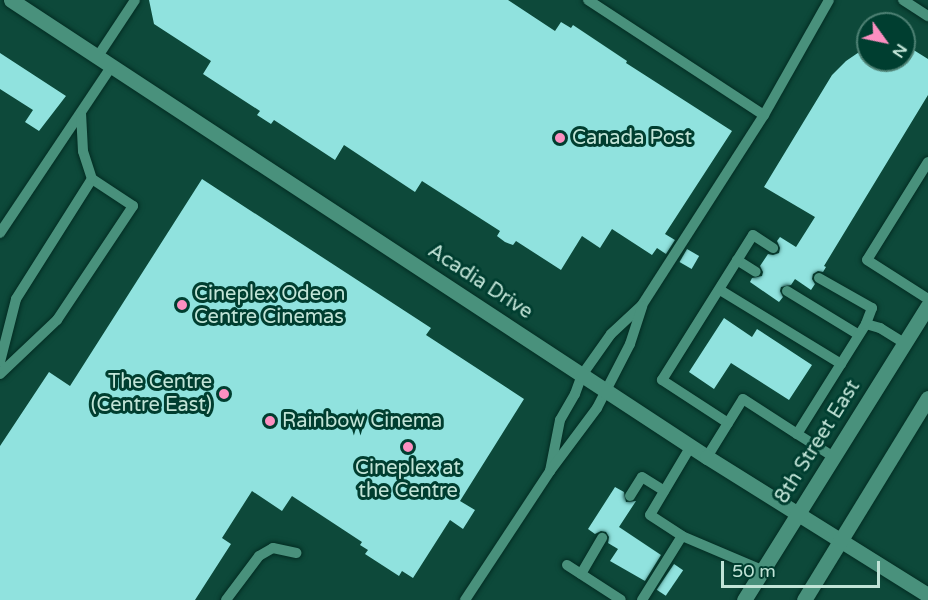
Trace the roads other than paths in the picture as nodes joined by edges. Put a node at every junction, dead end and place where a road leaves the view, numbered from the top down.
1 (11, 0) edge
2 (135, 0) edge
3 (588, 0) edge
4 (829, 0) edge
5 (903, 0) edge
6 (928, 16) edge
7 (98, 56) junction
8 (112, 66) junction
9 (81, 114) junction
10 (764, 115) junction
11 (928, 162) edge
12 (92, 179) junction
13 (0, 233) edge
14 (773, 248) dead end
15 (737, 260) junction
16 (756, 272) dead end
17 (819, 278) dead end
18 (720, 290) junction
19 (787, 291) dead end
20 (928, 299) edge
21 (642, 305) junction
22 (928, 306) edge
23 (866, 324) junction
24 (859, 335) junction
25 (904, 343) junction
26 (0, 362) edge
27 (841, 364) junction
28 (0, 374) edge
29 (582, 375) junction
30 (607, 391) junction
31 (928, 398) edge
32 (728, 423) junction
33 (797, 434) junction
34 (691, 446) junction
35 (707, 456) junction
36 (834, 457) junction
37 (550, 471) junction
38 (664, 491) junction
39 (630, 496) dead end
40 (798, 514) junction
41 (682, 536) junction
42 (602, 538) dead end
43 (841, 543) junction
44 (296, 553) dead end
45 (567, 565) dead end
46 (762, 570) junction
47 (581, 574) junction
48 (928, 595) edge
49 (226, 600) edge
50 (465, 600) edge
51 (621, 600) edge
52 (642, 600) edge
53 (744, 600) edge
54 (804, 600) edge

1 - 7 street, Acadia Drive
2 - 7 lane
3 - 10 lane
4 - 10 lane
5 - 6 lane
7 - 8 street, Acadia Drive
8 - 9 lane
8 - 29 street, Acadia Drive
9 - 12 lane
9 - 13 lane
10 - 21 lane
11 - 20 lane
12 - 26 lane
12 - 28 lane
14 - 15 lane
15 - 16 lane
15 - 18 lane
17 - 23 lane
18 - 27 lane
18 - 32 lane
19 - 24 lane
21 - 29 lane
21 - 30 lane
22 - 25 street, 8th Street East
23 - 24 lane
23 - 25 lane
24 - 27 lane
25 - 36 street, 8th Street East
27 - 33 lane
29 - 30 street, Acadia Drive
29 - 37 lane
30 - 34 street, Acadia Drive
30 - 37 lane
31 - 43 street
32 - 33 lane
32 - 35 lane
33 - 36 lane
34 - 35 street, Acadia Drive
34 - 38 lane
35 - 40 street, Acadia Drive
36 - 40 street, 8th Street East
37 - 50 lane
38 - 39 lane
38 - 41 lane
40 - 43 street, Acadia Drive
40 - 46 street, 8th Street East
41 - 46 lane
41 - 52 lane
42 - 47 lane
43 - 48 street, Acadia Drive
43 - 54 street
44 - 49 lane
45 - 47 lane
46 - 53 street, 8th Street East
47 - 51 lane

